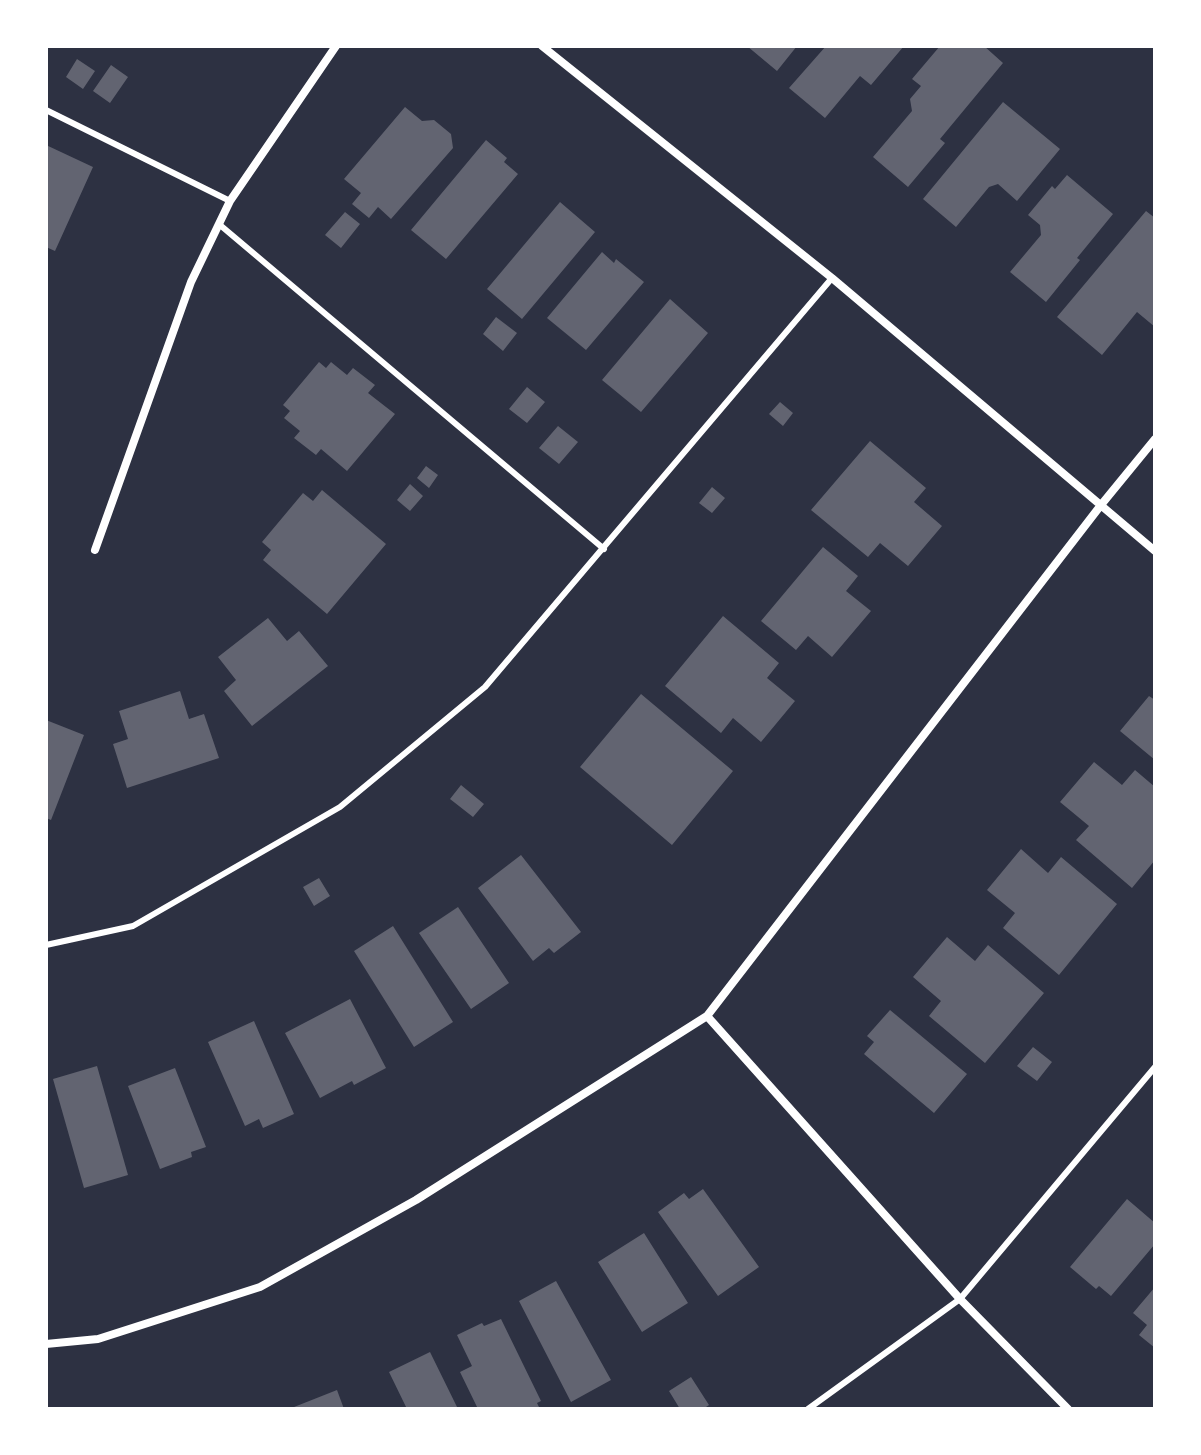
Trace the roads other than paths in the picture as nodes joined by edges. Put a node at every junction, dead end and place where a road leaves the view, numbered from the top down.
1 (336, 46) edge
2 (542, 46) edge
3 (46, 110) edge
4 (230, 201) junction
5 (220, 225) junction
6 (832, 278) junction
7 (1155, 439) edge
8 (1101, 505) junction
9 (604, 549) junction
10 (95, 550) dead end
11 (1155, 551) edge
12 (46, 945) edge
13 (707, 1016) junction
14 (1155, 1067) edge
15 (960, 1299) junction
16 (46, 1344) edge
17 (808, 1409) edge
18 (1068, 1409) edge

1 - 4 street
2 - 6 street
3 - 4 lane
4 - 5 street
5 - 9 lane
5 - 10 street
6 - 8 street
6 - 9 lane
7 - 8 street
8 - 11 street
8 - 13 street
9 - 12 lane
13 - 15 street
13 - 16 street
14 - 15 lane
15 - 17 lane
15 - 18 street

